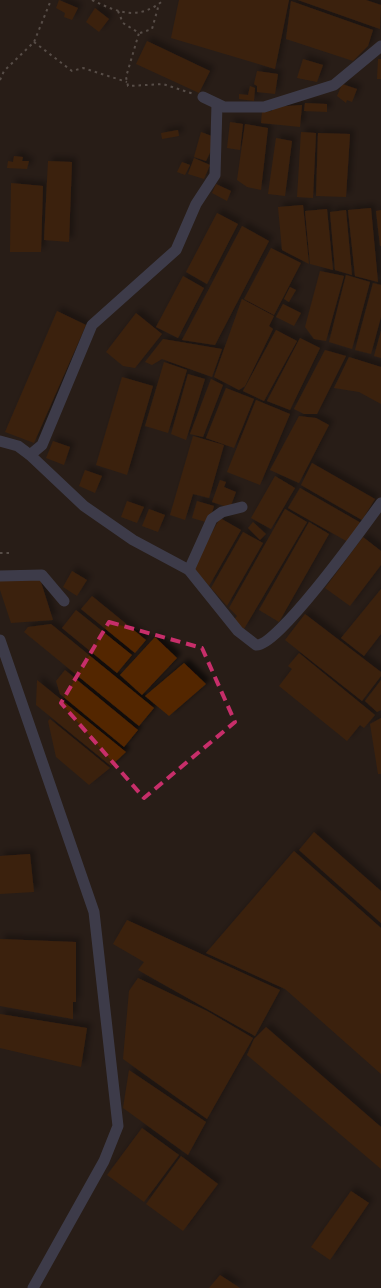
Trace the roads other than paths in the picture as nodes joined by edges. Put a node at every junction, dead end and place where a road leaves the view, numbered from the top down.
1 (381, 46) edge
2 (203, 97) road end
3 (217, 104) junction
4 (0, 441) edge
5 (30, 456) junction
6 (381, 503) edge
7 (242, 508) dead end
8 (189, 570) junction
9 (0, 576) edge
10 (64, 601) dead end
11 (0, 640) edge
12 (32, 1288) edge

1 - 3 street
2 - 3 street
3 - 5 street
4 - 5 street
5 - 8 street
6 - 8 street
7 - 8 street
9 - 10 street
11 - 12 street

